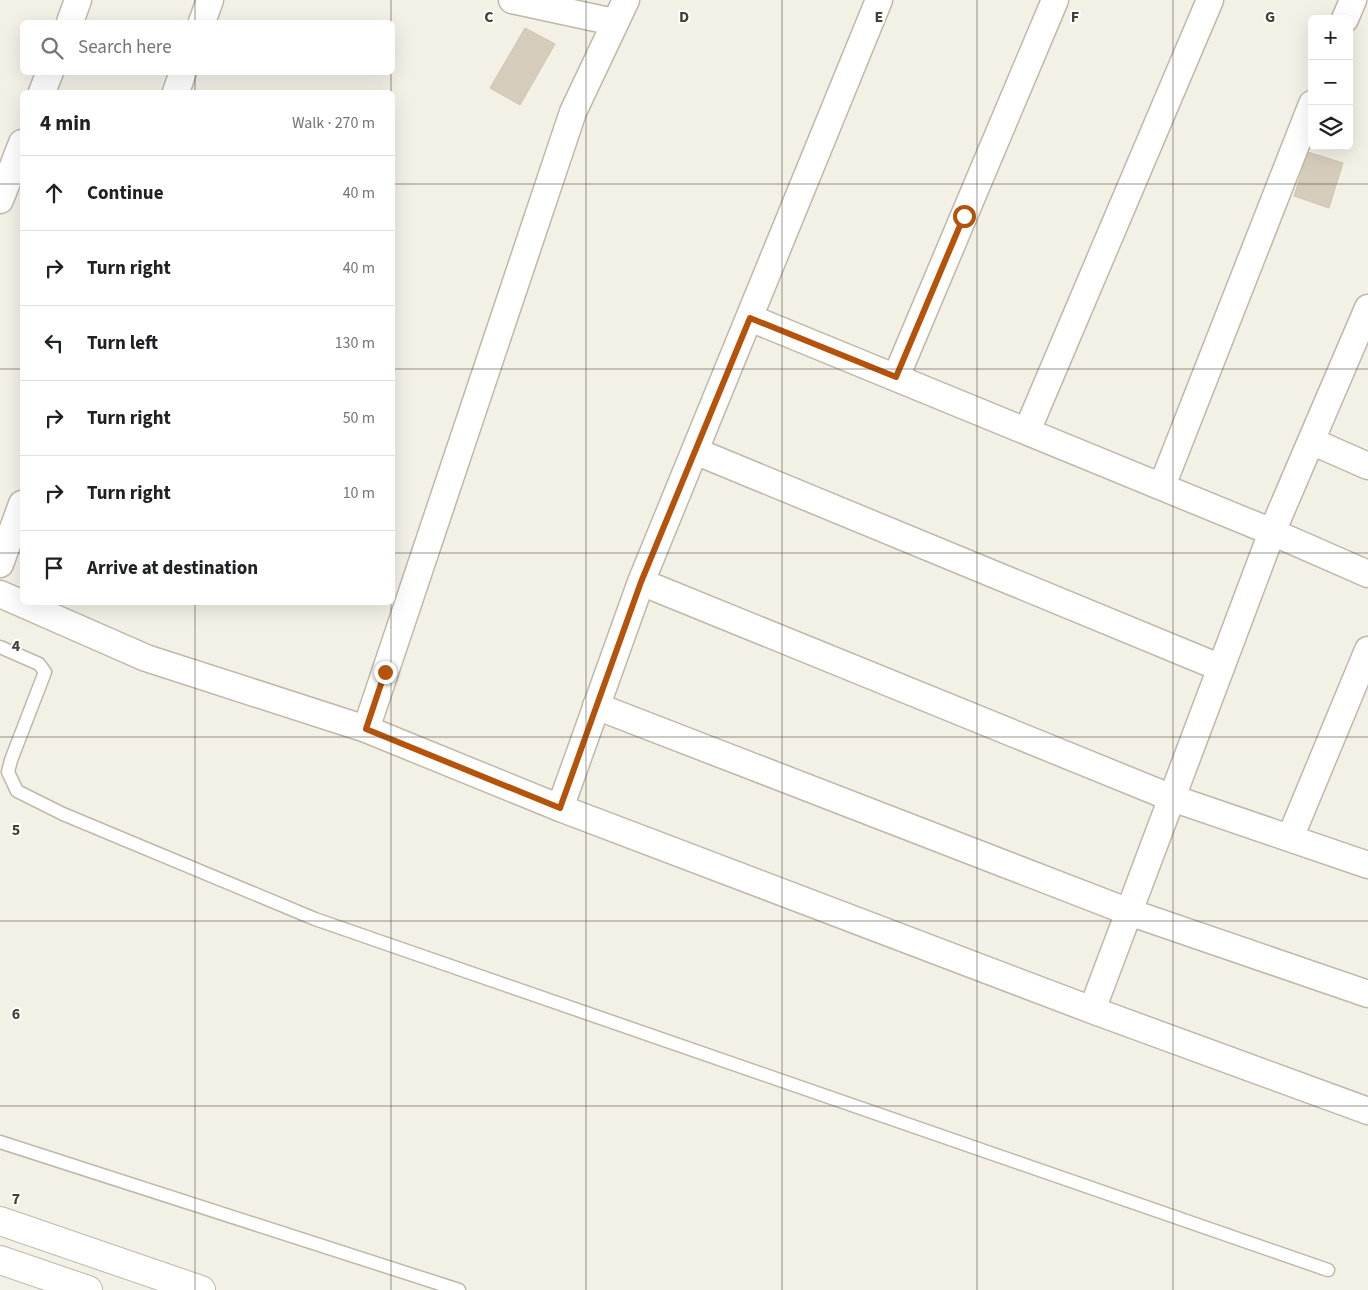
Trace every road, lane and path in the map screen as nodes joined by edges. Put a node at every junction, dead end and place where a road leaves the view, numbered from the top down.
1 (78, 0) edge
2 (210, 0) edge
3 (512, 0) edge
4 (880, 0) edge
5 (1055, 0) edge
6 (1210, 0) edge
7 (1353, 0) edge
8 (620, 11) edge
9 (1347, 15) edge
10 (71, 20) edge
11 (203, 20) edge
12 (49, 75) edge
13 (182, 75) edge
14 (43, 90) edge
15 (177, 90) edge
16 (1312, 105) edge
17 (20, 148) edge
18 (0, 200) edge
19 (1366, 317) edge
20 (750, 318) junction
21 (896, 377) junction
22 (1027, 431) junction
23 (1311, 442) junction
24 (695, 451) junction
25 (1368, 466) edge
26 (1162, 486) junction
27 (20, 509) edge
28 (1272, 532) junction
29 (0, 564) edge
30 (1368, 574) edge
31 (641, 582) junction
32 (0, 594) edge
33 (20, 603) edge
34 (25, 605) edge
35 (0, 647) edge
36 (1368, 650) edge
37 (1221, 668) junction
38 (596, 706) junction
39 (366, 729) junction
40 (1172, 798) junction
41 (560, 808) junction
42 (1290, 838) junction
43 (1368, 865) edge
44 (1129, 912) junction
45 (1368, 994) edge
46 (1092, 1010) junction
47 (1368, 1111) edge
48 (0, 1142) edge
49 (0, 1221) edge
50 (0, 1260) edge
51 (1328, 1270) dead end
52 (88, 1290) edge
53 (202, 1290) edge
54 (459, 1290) edge

1 - 10 street
2 - 11 street
3 - 8 street
4 - 20 street
5 - 21 street
6 - 22 street
7 - 9 street
8 - 39 street
12 - 14 street
13 - 15 street
16 - 26 street
17 - 18 street
19 - 23 street
20 - 21 street
20 - 24 street
21 - 22 street
22 - 26 street
23 - 25 street
23 - 28 street
24 - 31 street
24 - 37 street
26 - 28 street
27 - 29 street
28 - 30 street
28 - 37 street
31 - 38 street
31 - 40 street
32 - 33 street
34 - 39 street
35 - 51 lane
36 - 42 street
37 - 40 street
38 - 41 street
38 - 44 street
39 - 41 street
40 - 42 street
40 - 44 street
41 - 46 street
42 - 43 street
44 - 45 street
44 - 46 street
46 - 47 street
48 - 54 lane
49 - 53 street
50 - 52 street

